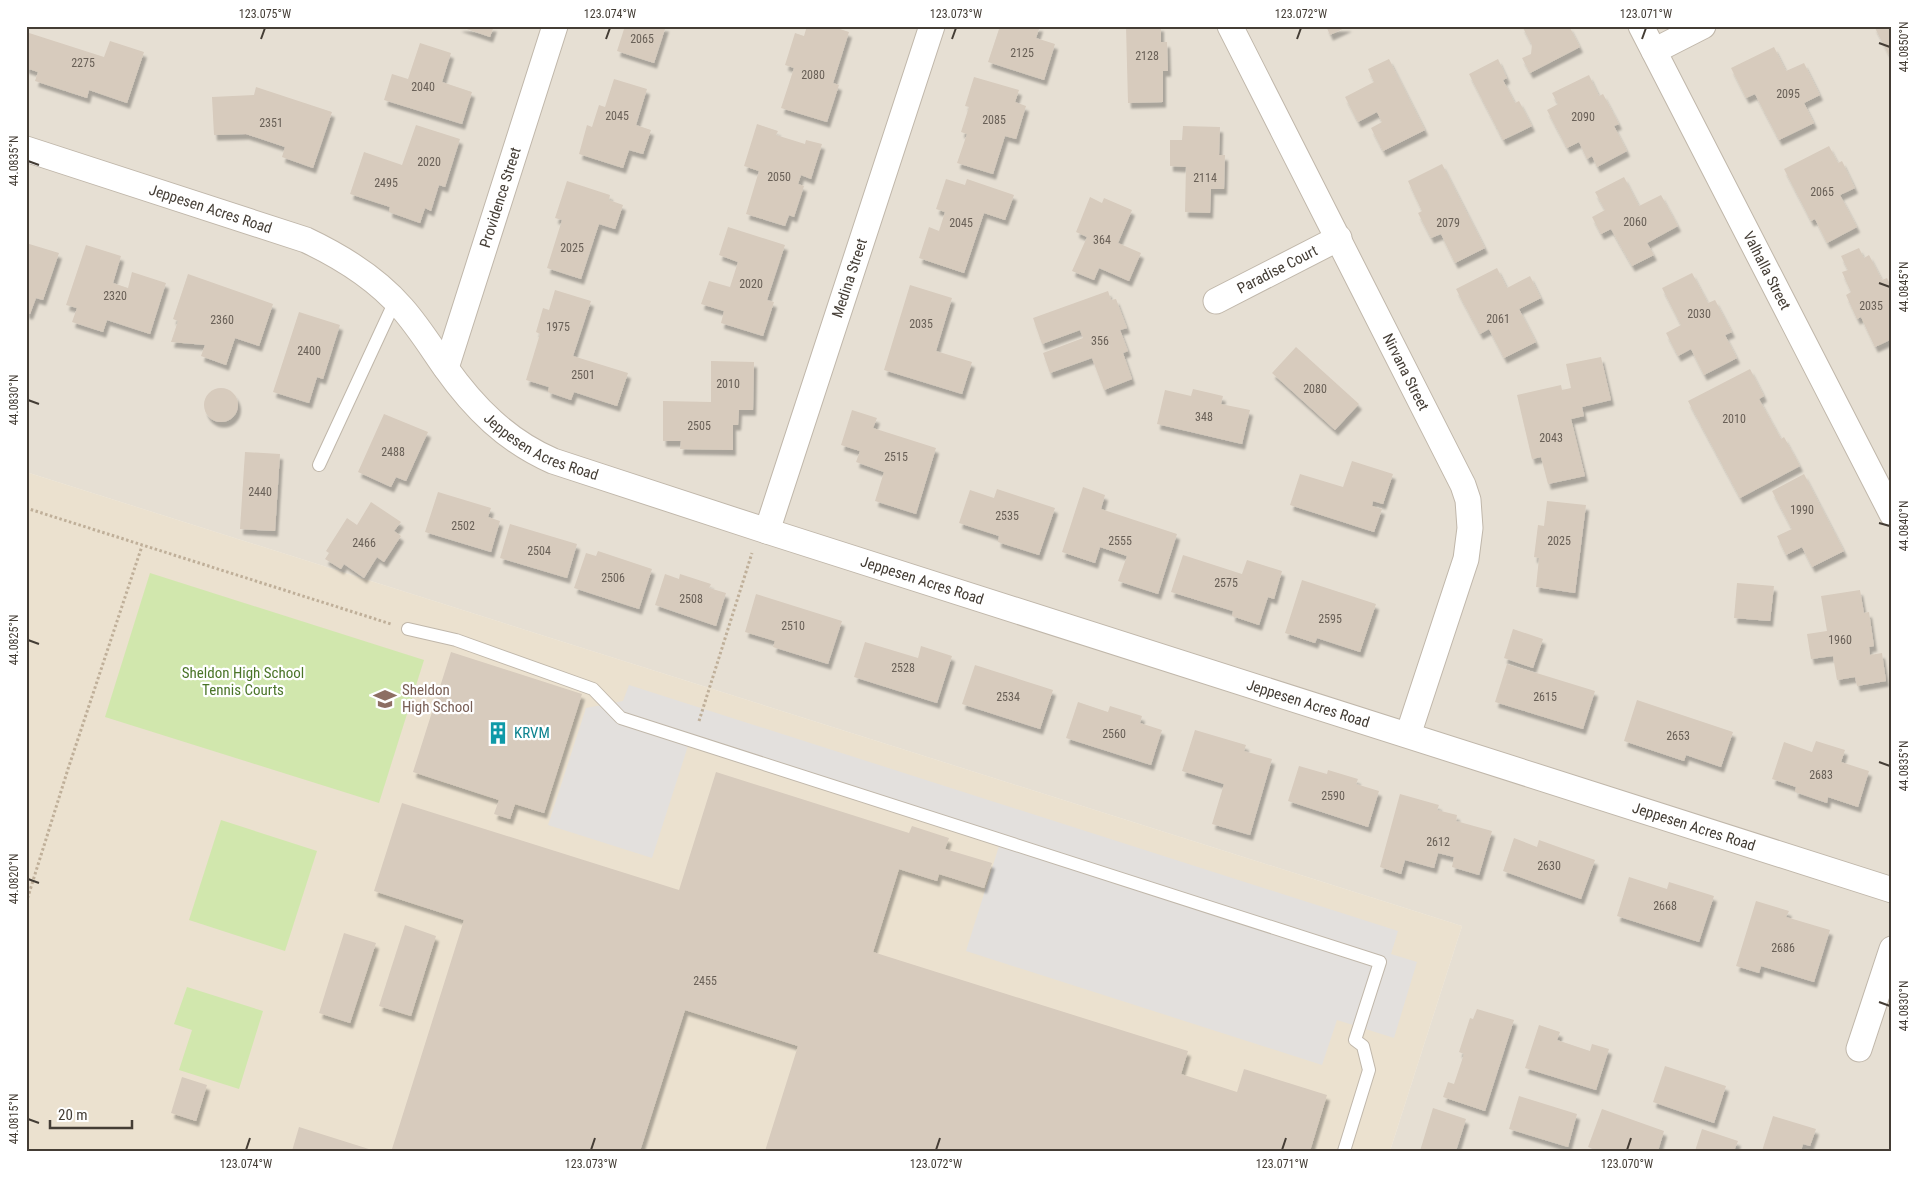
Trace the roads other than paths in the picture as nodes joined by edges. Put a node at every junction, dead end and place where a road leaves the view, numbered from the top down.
1 (555, 26) edge
2 (932, 26) edge
3 (1230, 26) edge
4 (1641, 26) edge
5 (1703, 26) edge
6 (1654, 52) junction
7 (26, 149) edge
8 (1339, 238) junction
9 (395, 301) junction
10 (1216, 301) dead end
11 (446, 368) junction
12 (319, 465) dead end
13 (1892, 514) edge
14 (764, 530) junction
15 (408, 629) road end
16 (1408, 735) junction
17 (1892, 890) edge
18 (1892, 949) edge
19 (1859, 1049) dead end
20 (1344, 1151) edge

1 - 11 street, Providence Street
2 - 14 street, Medina Street
3 - 8 street, Nirvana Street
4 - 6 street, Valhalla Street
5 - 6 street
6 - 13 street, Valhalla Street
7 - 9 street, Jeppesen Acres Road
8 - 10 street, Paradise Court
8 - 16 street, Nirvana Street
9 - 11 street, Jeppesen Acres Road
9 - 12 lane
11 - 14 street, Jeppesen Acres Road
14 - 16 street, Jeppesen Acres Road
15 - 20 lane
16 - 17 street, Jeppesen Acres Road
18 - 19 street

